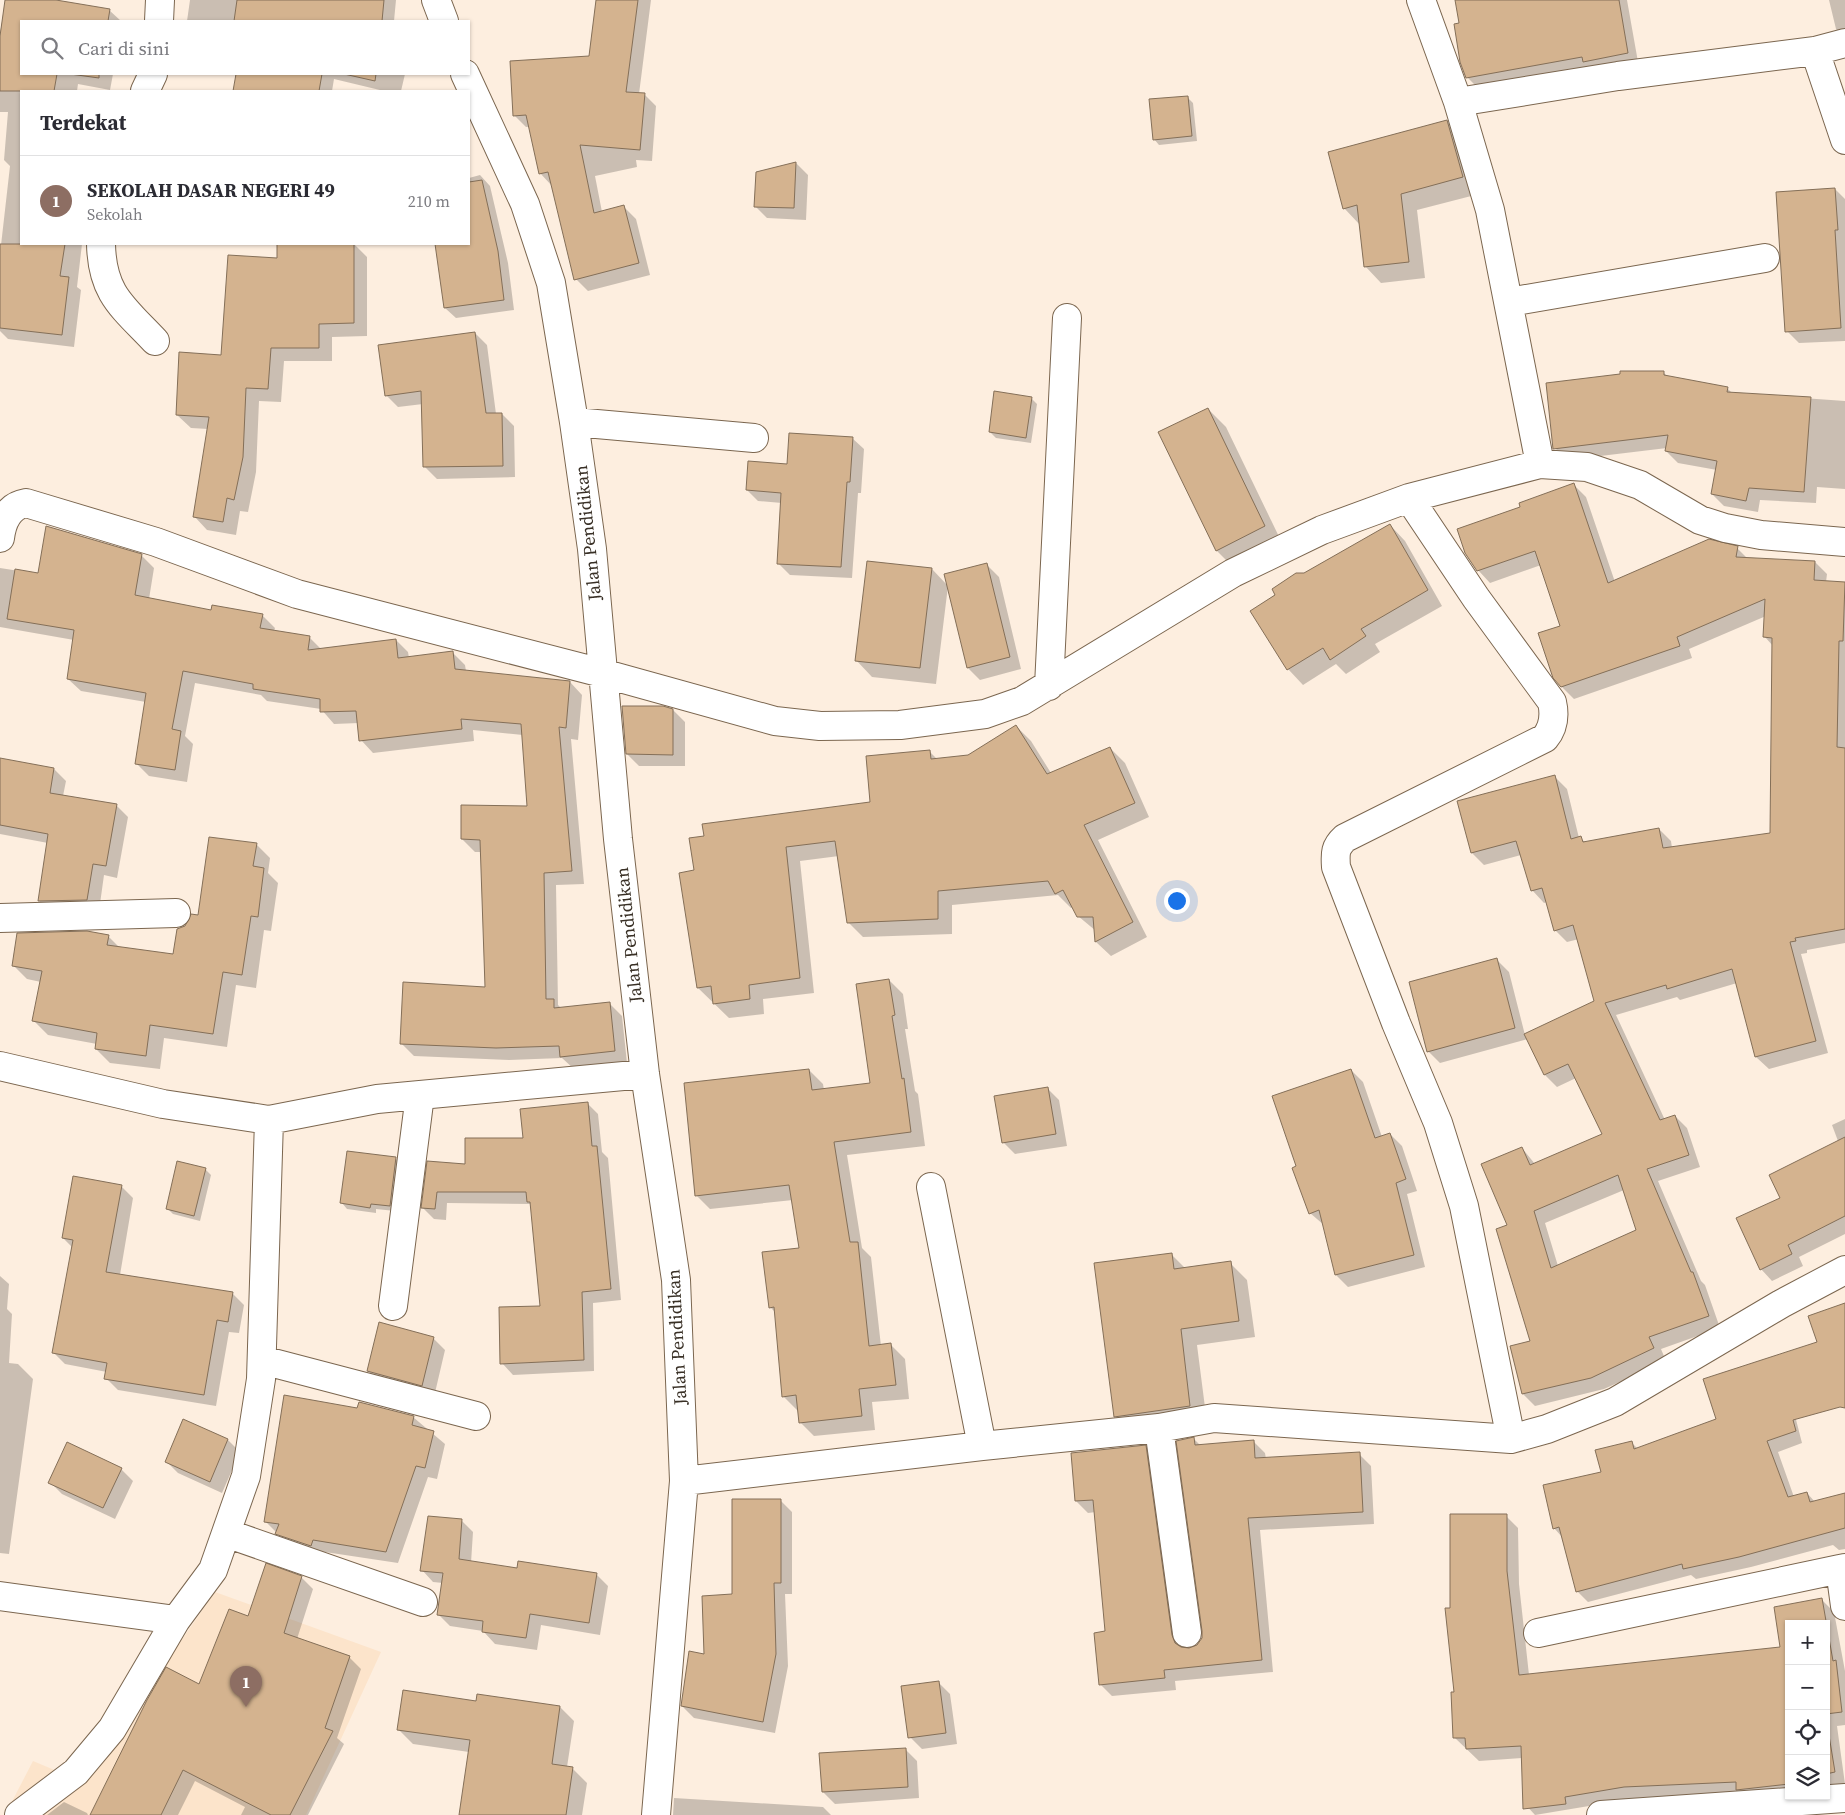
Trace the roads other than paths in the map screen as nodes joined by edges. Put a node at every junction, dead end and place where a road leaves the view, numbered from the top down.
1 (160, 0) edge
2 (436, 0) edge
3 (1421, 0) edge
4 (159, 20) edge
5 (444, 20) edge
6 (1845, 43) edge
7 (1815, 51) junction
8 (153, 75) edge
9 (465, 75) edge
10 (145, 90) edge
11 (1458, 102) junction
12 (1845, 140) edge
13 (101, 245) edge
14 (1765, 258) dead end
15 (1509, 302) junction
16 (1066, 318) dead end
17 (155, 341) dead end
18 (574, 422) junction
19 (754, 438) dead end
20 (1540, 464) junction
21 (1409, 498) junction
22 (0, 538) edge
23 (1845, 542) edge
24 (602, 673) junction
25 (1049, 686) junction
26 (176, 913) dead end
27 (0, 918) edge
28 (0, 1066) edge
29 (645, 1074) junction
30 (420, 1095) junction
31 (269, 1120) junction
32 (931, 1187) dead end
33 (1845, 1270) edge
34 (393, 1306) dead end
35 (262, 1360) junction
36 (476, 1416) dead end
37 (1159, 1428) junction
38 (1511, 1439) junction
39 (982, 1446) junction
40 (684, 1481) junction
41 (226, 1533) junction
42 (1842, 1569) edge
43 (0, 1596) edge
44 (423, 1602) dead end
45 (1845, 1606) edge
46 (176, 1620) junction
47 (1187, 1633) dead end
48 (1538, 1633) dead end
49 (1845, 1798) edge
50 (19, 1815) edge
51 (656, 1815) edge
52 (1601, 1815) edge

1 - 4 street
2 - 5 street
3 - 11 street
6 - 7 street
7 - 11 street
7 - 12 street
8 - 10 street
9 - 18 street, Jalan Pendidikan
11 - 15 street
13 - 17 street
14 - 15 street
15 - 20 street
16 - 25 street
18 - 19 street
18 - 24 street, Jalan Pendidikan
20 - 21 street
20 - 23 street
21 - 25 street
21 - 38 street
22 - 24 street
24 - 25 street
24 - 29 street, Jalan Pendidikan
26 - 27 street
28 - 31 street
29 - 30 street
29 - 40 street, Jalan Pendidikan
30 - 31 street
30 - 34 street
31 - 35 street
32 - 39 street
33 - 38 street
35 - 36 street
35 - 41 street
37 - 38 street
37 - 39 street
37 - 47 street
39 - 40 street
40 - 51 street, Jalan Pendidikan
41 - 44 street
41 - 46 street
42 - 45 street
42 - 48 street
43 - 46 street
46 - 50 street
49 - 52 street

